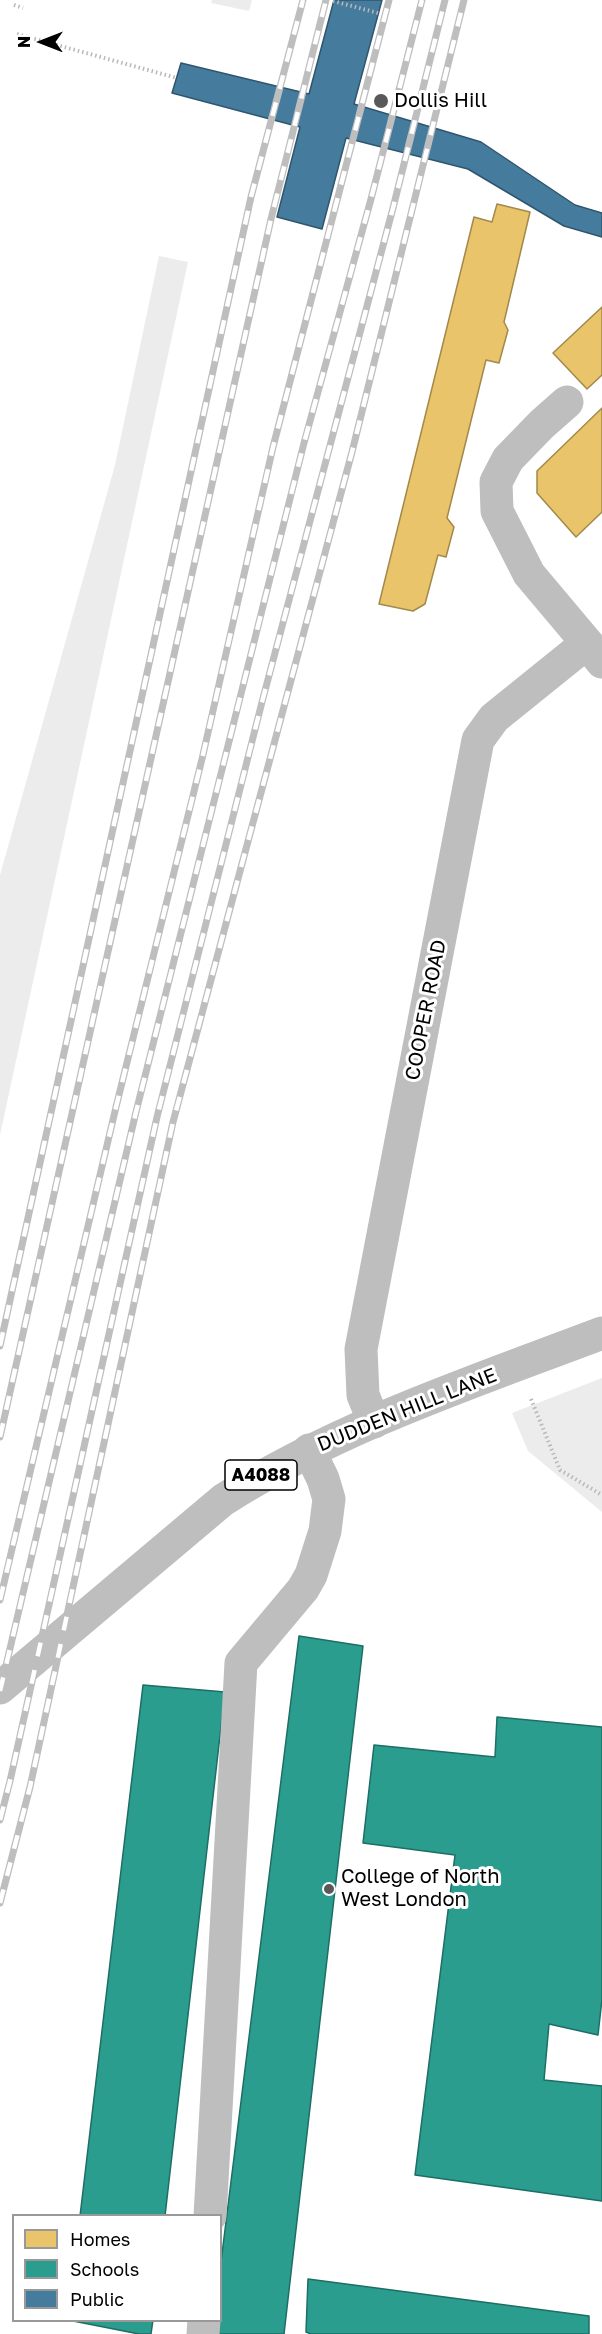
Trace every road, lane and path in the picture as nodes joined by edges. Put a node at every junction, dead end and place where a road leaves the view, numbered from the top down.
1 (333, 1) edge
2 (14, 5) dead end
3 (23, 8) dead end
4 (378, 13) dead end
5 (17, 34) dead end
6 (177, 78) dead end
7 (567, 402) dead end
8 (594, 653) edge
9 (602, 1333) edge
10 (530, 1396) dead end
11 (374, 1422) junction
12 (309, 1450) junction
13 (602, 1495) edge
14 (0, 1688) edge
15 (210, 2214) edge

1 - 4 path
2 - 3 path
5 - 6 path
7 - 8 street, COOPER ROAD
8 - 11 street, COOPER ROAD
9 - 11 street, DUDDEN HILL LANE / A4088
10 - 13 path
11 - 12 street, DUDDEN HILL LANE / A4088
12 - 14 street, DUDDEN HILL LANE / A4088
12 - 15 street

